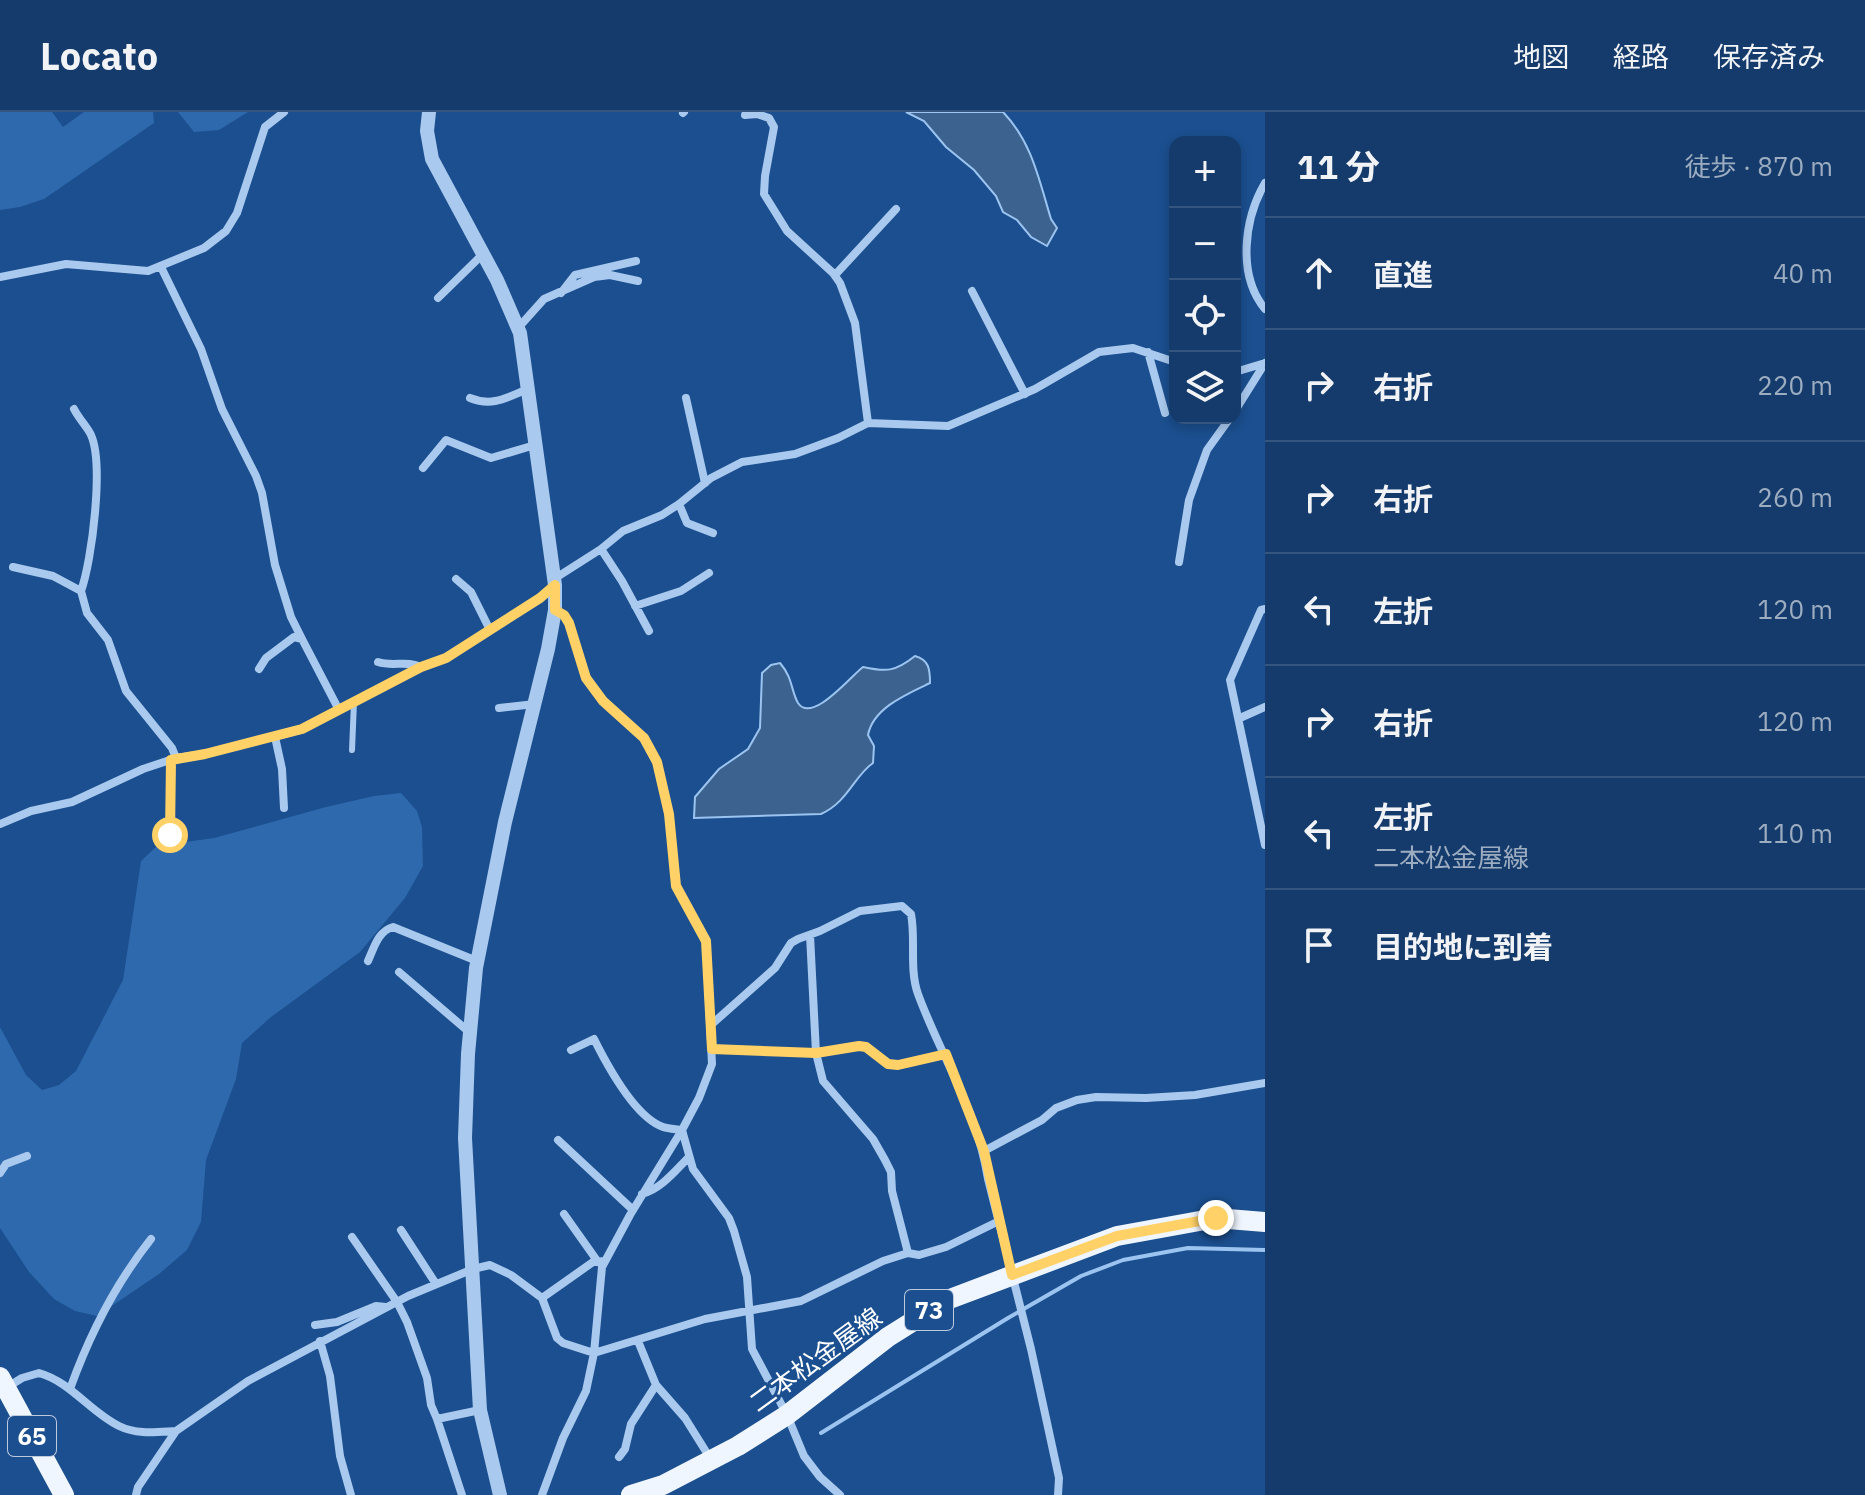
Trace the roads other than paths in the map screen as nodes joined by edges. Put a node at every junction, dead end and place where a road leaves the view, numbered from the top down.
1 (284, 112) edge
2 (429, 112) edge
3 (743, 113) edge
4 (1265, 183) edge
5 (896, 209) dead end
6 (483, 254) junction
7 (636, 261) dead end
8 (161, 267) junction
9 (835, 275) junction
10 (0, 277) edge
11 (638, 281) dead end
12 (972, 291) dead end
13 (561, 293) junction
14 (438, 298) dead end
15 (1265, 309) edge
16 (517, 329) junction
17 (1148, 352) junction
18 (1169, 360) edge
19 (1241, 370) edge
20 (528, 389) junction
21 (1025, 394) junction
22 (470, 398) dead end
23 (686, 398) dead end
24 (1241, 401) edge
25 (74, 409) dead end
26 (1165, 413) dead end
27 (868, 423) junction
28 (1226, 424) edge
29 (535, 445) junction
30 (423, 468) dead end
31 (705, 483) junction
32 (679, 504) junction
33 (713, 533) dead end
34 (601, 549) junction
35 (1179, 562) dead end
36 (13, 567) dead end
37 (709, 573) dead end
38 (456, 579) dead end
39 (555, 582) junction
40 (81, 591) junction
41 (635, 606) junction
42 (1265, 609) edge
43 (555, 610) junction
44 (490, 630) junction
45 (649, 631) dead end
46 (302, 639) junction
47 (378, 662) dead end
48 (421, 667) junction
49 (259, 669) dead end
50 (354, 702) junction
51 (535, 704) junction
52 (1265, 707) edge
53 (499, 708) dead end
54 (339, 710) junction
55 (1240, 718) junction
56 (275, 737) junction
57 (352, 750) dead end
58 (173, 759) junction
59 (1265, 782) edge
60 (1255, 786) junction
61 (284, 808) dead end
62 (0, 824) edge
63 (170, 835) dead end
64 (1265, 845) edge
65 (810, 935) junction
66 (368, 961) dead end
67 (477, 961) junction
68 (399, 972) dead end
69 (712, 1024) junction
70 (470, 1032) junction
71 (712, 1049) junction
72 (571, 1050) dead end
73 (816, 1053) junction
74 (946, 1054) junction
75 (1265, 1083) edge
76 (682, 1130) junction
77 (558, 1140) dead end
78 (984, 1151) junction
79 (27, 1156) dead end
80 (688, 1158) junction
81 (0, 1173) edge
82 (642, 1194) junction
83 (633, 1210) junction
84 (564, 1214) dead end
85 (999, 1221) junction
86 (1265, 1222) edge
87 (401, 1230) dead end
88 (352, 1237) dead end
89 (151, 1239) dead end
90 (908, 1253) junction
91 (602, 1261) junction
92 (473, 1269) junction
93 (1012, 1275) junction
94 (436, 1284) junction
95 (542, 1298) junction
96 (397, 1302) junction
97 (387, 1307) junction
98 (749, 1310) junction
99 (315, 1325) dead end
100 (320, 1341) junction
101 (638, 1341) junction
102 (594, 1353) junction
103 (3, 1383) edge
104 (656, 1385) junction
105 (70, 1389) junction
106 (480, 1410) junction
107 (787, 1415) junction
108 (437, 1419) junction
109 (176, 1431) junction
110 (619, 1457) dead end
111 (712, 1460) junction
112 (654, 1492) edge
113 (64, 1495) edge
114 (136, 1495) edge
115 (351, 1495) edge
116 (462, 1495) edge
117 (500, 1495) edge
118 (542, 1495) edge
119 (631, 1495) edge
120 (840, 1495) edge
121 (1058, 1495) edge

1 - 8 street
2 - 6 street
3 - 9 street
4 - 15 street
5 - 9 street
6 - 14 street
6 - 16 street
7 - 13 street
8 - 10 street
8 - 46 street
9 - 27 street
11 - 13 street
12 - 21 street
13 - 16 street
16 - 20 street
17 - 18 street
17 - 21 street
17 - 26 street
19 - 24 street
20 - 22 street
20 - 29 street
21 - 27 street
23 - 31 street
25 - 40 street
27 - 31 street
28 - 35 street
29 - 30 street
29 - 39 street
31 - 32 street
32 - 33 street
32 - 34 street
34 - 39 street
34 - 41 street
36 - 40 street
37 - 41 street
38 - 44 street
39 - 43 street
39 - 44 street
40 - 58 street
41 - 45 street
42 - 55 street
43 - 51 street
43 - 69 street
44 - 48 street
46 - 49 street
46 - 54 street
47 - 48 street
48 - 50 street
50 - 54 street
50 - 57 lane
51 - 53 street
51 - 67 street
52 - 55 street
54 - 56 street
55 - 60 street
56 - 58 street
56 - 61 street
58 - 62 street
58 - 63 street
59 - 60 street
60 - 64 street
65 - 69 street
65 - 73 street
65 - 74 street
66 - 67 street
67 - 70 street
68 - 70 street
69 - 71 street
70 - 92 street
71 - 73 street
71 - 76 street
72 - 76 street
73 - 74 street
73 - 90 street
74 - 78 street
75 - 78 street
76 - 80 street
76 - 82 street
77 - 83 street
78 - 85 street
79 - 81 street
80 - 82 street
80 - 98 street
82 - 83 street
83 - 91 street
84 - 91 street
85 - 90 street
85 - 93 street
86 - 93 main road, 二本松金屋線 / 73
87 - 94 street
88 - 96 street
89 - 105 street
90 - 98 street
91 - 95 street
91 - 102 street
92 - 94 street
92 - 95 street
92 - 106 street
93 - 107 main road, 二本松金屋線 / 73
93 - 121 street
94 - 96 street
95 - 102 street
96 - 97 street
96 - 108 street
97 - 99 street
97 - 100 street
98 - 101 street
98 - 107 street
100 - 109 street
100 - 115 street
101 - 102 street
101 - 104 street
102 - 118 street
103 - 105 street
103 - 113 main road, 65
104 - 110 street
104 - 111 street
105 - 109 street
106 - 108 street
106 - 117 street
107 - 111 main road, 二本松金屋線 / 73
107 - 120 street
108 - 116 street
109 - 114 street
111 - 112 main road, 二本松金屋線 / 73
112 - 119 main road, 二本松金屋線 / 73

